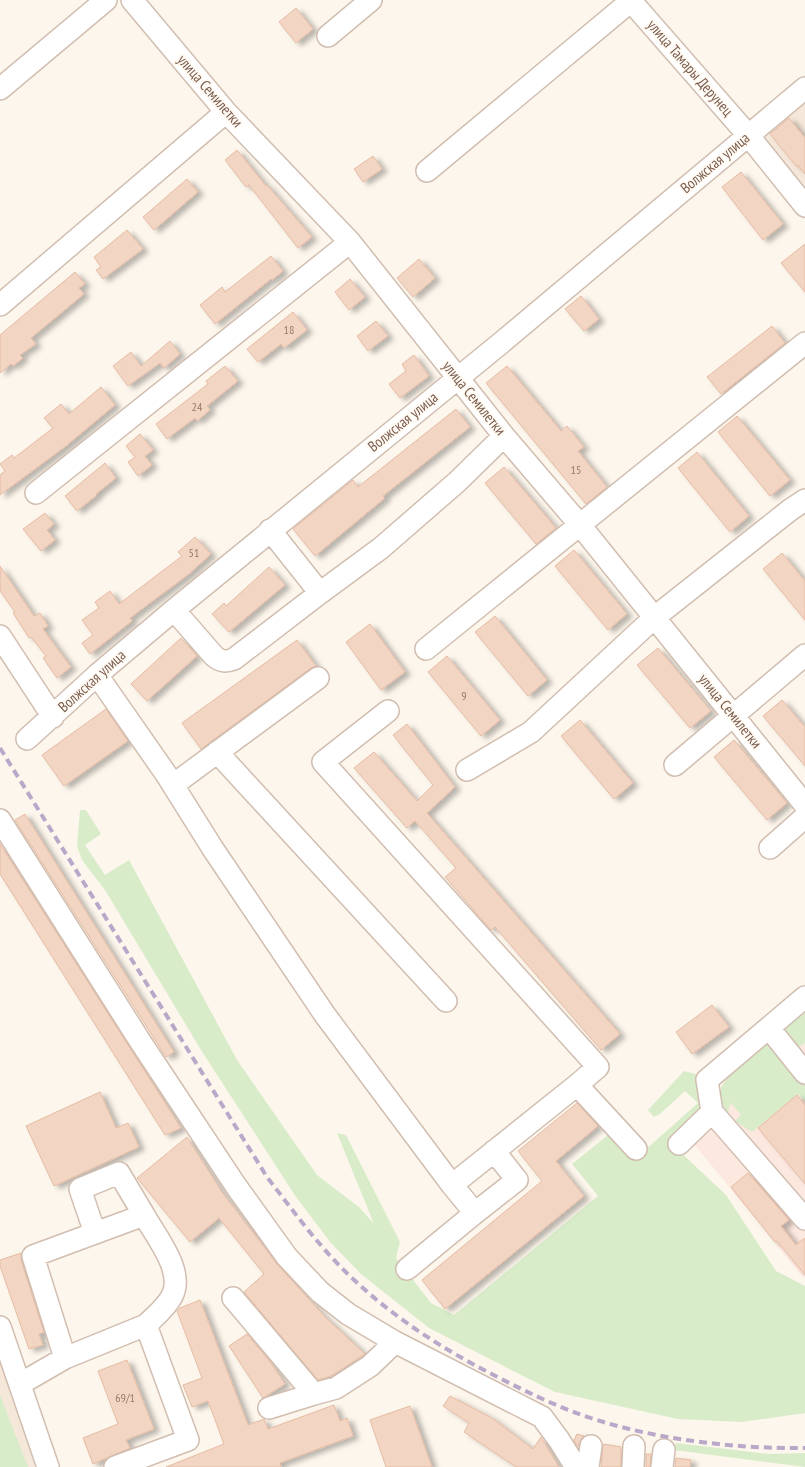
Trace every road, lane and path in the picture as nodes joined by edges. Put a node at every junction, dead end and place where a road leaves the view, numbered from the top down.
1 (106, 0) edge
2 (132, 0) edge
3 (371, 0) edge
4 (631, 0) edge
5 (328, 36) dead end
6 (805, 88) edge
7 (0, 89) edge
8 (226, 112) junction
9 (748, 135) junction
10 (426, 171) dead end
11 (805, 206) edge
12 (350, 242) junction
13 (0, 305) edge
14 (805, 343) edge
15 (458, 378) junction
16 (504, 436) junction
17 (36, 493) dead end
18 (805, 500) edge
19 (580, 525) junction
20 (270, 530) junction
21 (320, 594) junction
22 (174, 610) junction
23 (655, 617) junction
24 (0, 636) edge
25 (426, 649) dead end
26 (805, 655) edge
27 (97, 675) junction
28 (318, 678) dead end
29 (388, 711) dead end
30 (733, 715) junction
31 (53, 717) junction
32 (27, 739) dead end
33 (217, 752) junction
34 (675, 765) dead end
35 (466, 770) dead end
36 (173, 784) junction
37 (805, 805) edge
38 (805, 817) edge
39 (0, 820) edge
40 (770, 848) dead end
41 (805, 997) edge
42 (446, 1000) dead end
43 (768, 1028) junction
44 (805, 1073) edge
45 (577, 1085) junction
46 (712, 1112) junction
47 (679, 1144) dead end
48 (636, 1148) dead end
49 (494, 1151) junction
50 (452, 1185) junction
51 (475, 1213) junction
52 (144, 1215) junction
53 (805, 1219) edge
54 (95, 1233) junction
55 (407, 1269) dead end
56 (232, 1298) dead end
57 (146, 1325) junction
58 (0, 1326) edge
59 (394, 1342) junction
60 (4, 1349) edge
61 (65, 1358) junction
62 (20, 1384) junction
63 (314, 1394) junction
64 (268, 1408) dead end
65 (591, 1446) dead end
66 (48, 1467) edge
67 (115, 1467) edge
68 (576, 1467) edge
69 (588, 1467) edge

1 - 7 street
2 - 8 street, улица Семилетки
3 - 5 street
4 - 9 street, улица Тамары Дерунец
4 - 10 street
6 - 9 street, Волжская улица
8 - 12 street, улица Семилетки
8 - 13 street
9 - 11 street, улица Тамары Дерунец
9 - 15 street, Волжская улица
12 - 15 street, улица Семилетки
12 - 17 street
14 - 19 street
15 - 16 street, улица Семилетки
15 - 20 street, Волжская улица
16 - 19 street, улица Семилетки
16 - 21 street
18 - 23 street
19 - 23 street, улица Семилетки
19 - 25 street
20 - 21 street
20 - 22 street, Волжская улица
21 - 22 street
22 - 27 street, Волжская улица
23 - 30 street, улица Семилетки
23 - 35 street
24 - 31 street
26 - 30 street
27 - 31 street, Волжская улица
27 - 36 street
28 - 33 street
29 - 45 street
30 - 34 street
30 - 37 street, улица Семилетки
31 - 32 street, Волжская улица
33 - 36 street
33 - 42 street
36 - 50 street
38 - 40 street
39 - 59 street
41 - 43 street
43 - 44 street
43 - 46 street
45 - 48 street
45 - 49 street
46 - 47 street
46 - 53 street
49 - 50 street
49 - 51 street
50 - 51 street
51 - 55 street
52 - 54 street
52 - 54 street
52 - 57 street
54 - 61 street
56 - 63 street
57 - 61 street
57 - 67 street
58 - 60 street
59 - 63 street
59 - 68 street
60 - 62 street
61 - 62 street
62 - 66 street
63 - 64 street
65 - 69 street

